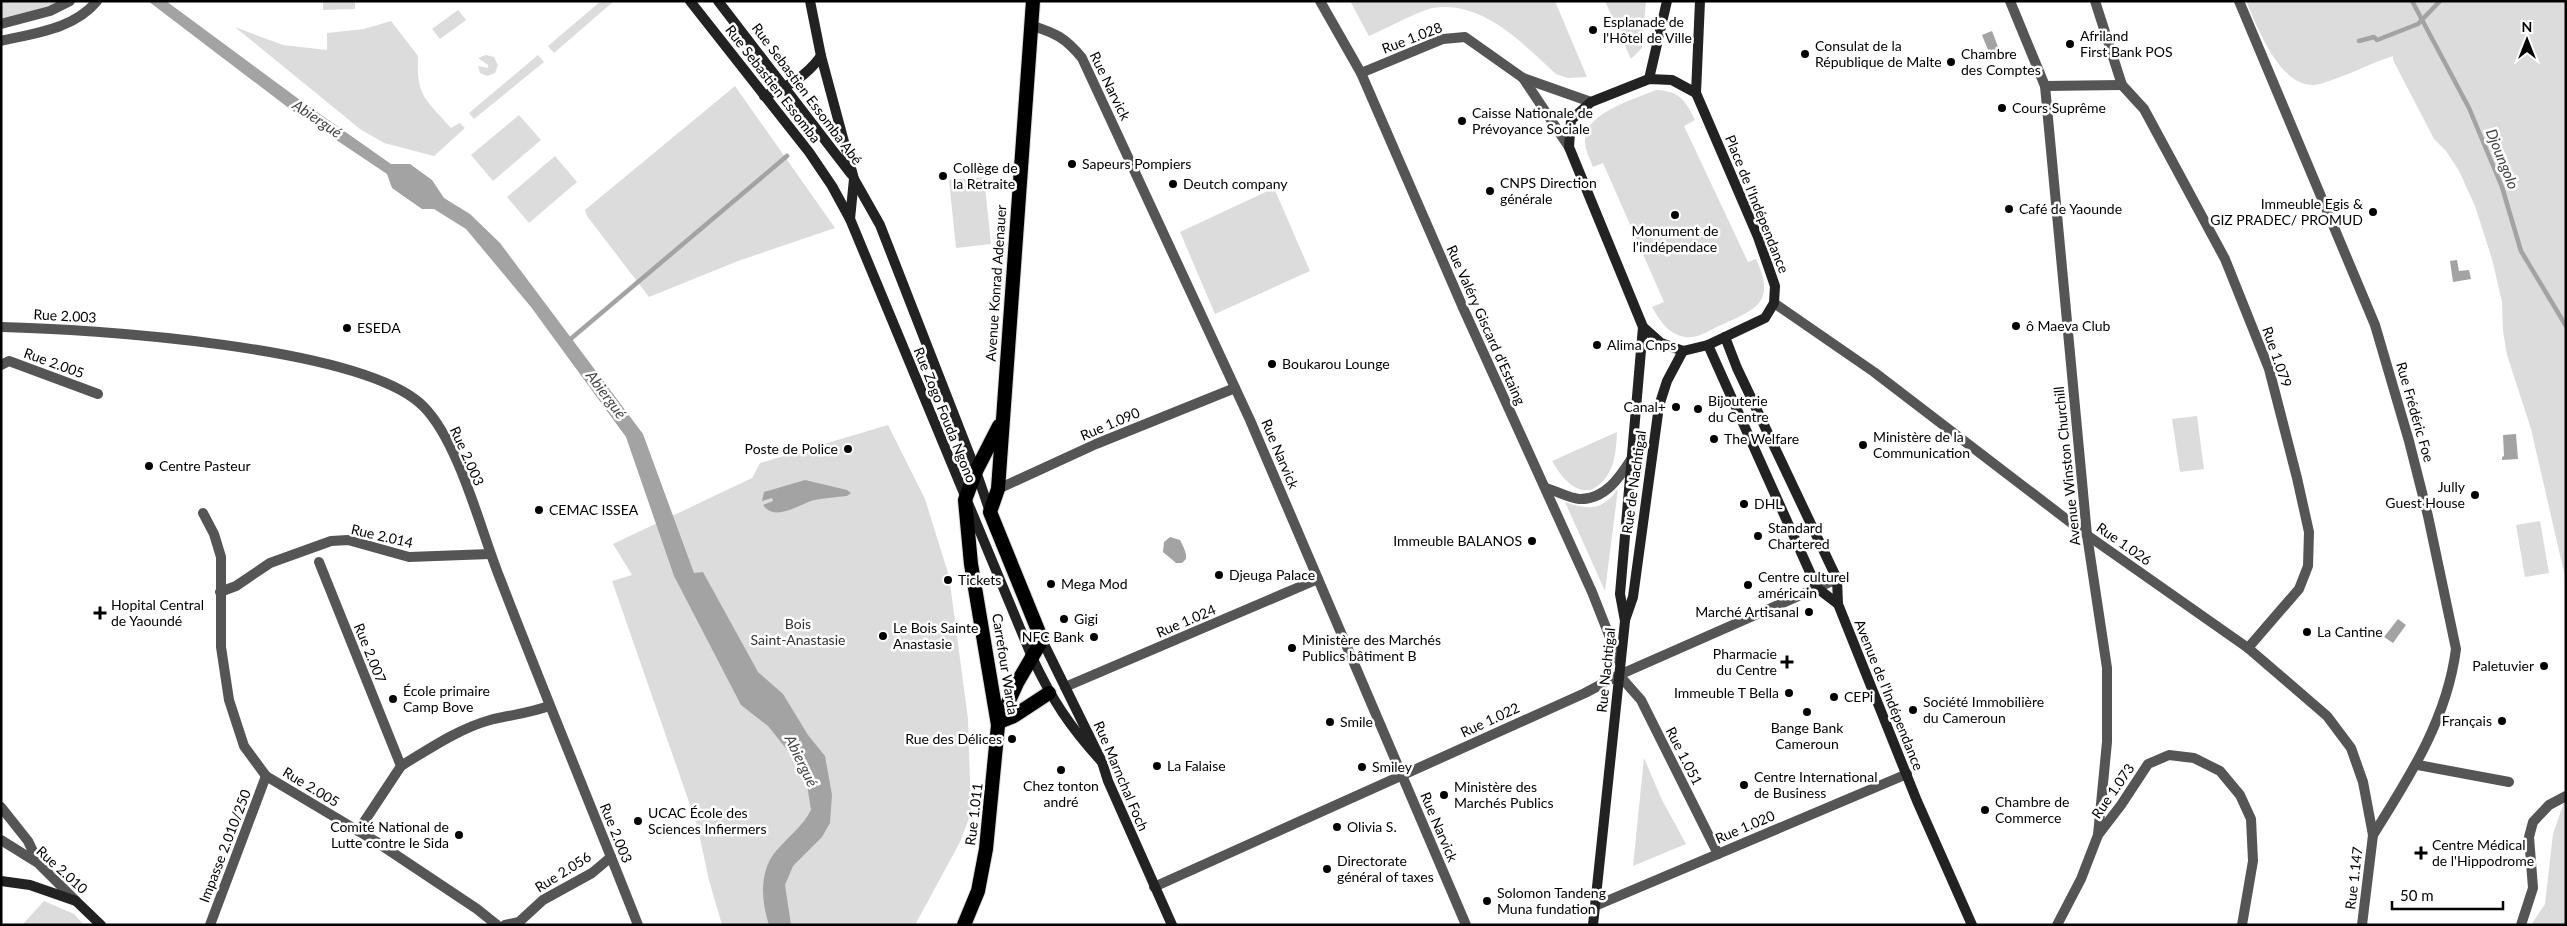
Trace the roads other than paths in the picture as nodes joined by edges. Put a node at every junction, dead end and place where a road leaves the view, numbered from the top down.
1 (70, 1) edge
2 (97, 1) edge
3 (690, 1) edge
4 (718, 1) edge
5 (810, 1) edge
6 (1033, 1) edge
7 (1320, 1) edge
8 (1667, 1) edge
9 (1700, 1) edge
10 (2010, 1) edge
11 (2095, 1) edge
12 (2239, 1) edge
13 (1, 24) edge
14 (1030, 25) junction
15 (1, 41) edge
16 (821, 56) junction
17 (1361, 73) junction
18 (1523, 78) junction
19 (1648, 80) junction
20 (2122, 85) junction
21 (2045, 86) junction
22 (786, 87) junction
23 (1696, 93) junction
24 (764, 96) junction
25 (1591, 102) junction
26 (1569, 147) junction
27 (854, 179) junction
28 (850, 219) junction
29 (1774, 303) junction
30 (1, 327) edge
31 (1643, 328) junction
32 (1725, 337) junction
33 (1708, 345) junction
34 (1682, 351) junction
35 (1, 365) edge
36 (1235, 388) junction
37 (98, 394) dead end
38 (1003, 418) junction
39 (1633, 457) junction
40 (976, 471) junction
41 (1546, 488) junction
42 (998, 489) junction
43 (965, 500) junction
44 (990, 512) junction
45 (203, 514) dead end
46 (2087, 535) junction
47 (490, 554) junction
48 (319, 562) dead end
49 (1318, 579) junction
50 (1837, 579) junction
51 (1817, 588) junction
52 (220, 592) junction
53 (1838, 604) junction
54 (1625, 621) junction
55 (1042, 640) junction
56 (2248, 648) junction
57 (1032, 658) junction
58 (1620, 663) junction
59 (1619, 675) junction
60 (1066, 687) junction
61 (1049, 693) junction
62 (549, 706) junction
63 (999, 723) junction
64 (1102, 762) junction
65 (2418, 765) junction
66 (400, 766) junction
67 (1906, 774) junction
68 (1402, 775) junction
69 (266, 776) junction
70 (2509, 782) dead end
71 (2566, 796) edge
72 (1, 807) edge
73 (358, 831) junction
74 (2098, 835) junction
75 (2373, 835) junction
76 (1, 840) edge
77 (1718, 854) junction
78 (611, 857) junction
79 (38, 863) junction
80 (1, 881) edge
81 (1154, 887) junction
82 (76, 900) junction
83 (973, 906) junction
84 (1595, 906) junction
85 (101, 925) edge
86 (210, 925) edge
87 (496, 925) edge
88 (505, 925) edge
89 (638, 925) edge
90 (960, 925) edge
91 (964, 925) edge
92 (1172, 925) edge
93 (1466, 925) edge
94 (1593, 925) edge
95 (1972, 925) edge
96 (2058, 925) edge
97 (2242, 925) edge
98 (2362, 925) edge
99 (2521, 925) edge

1 - 13 street
2 - 15 street
3 - 24 main road, Rue Sebastien Essomba
4 - 22 main road, Rue Sebastien Essomba Abé
5 - 16 main road, Rue Zogo Fouda Ngono
6 - 14 highway, Avenue Konrad Adenauer
7 - 17 street, Rue Valéry Giscard d'Estaing
8 - 19 main road
9 - 23 main road
10 - 21 street, Avenue Winston Churchill
11 - 20 street, Rue 1.079
12 - 65 street, Rue Frédéric Foe
14 - 36 street, Rue Narvick
14 - 38 highway, Avenue Konrad Adenauer
16 - 22 main road
16 - 27 main road, Rue Zogo Fouda Ngono
17 - 18 street, Rue 1.028
17 - 41 street, Rue Valéry Giscard d'Estaing
18 - 25 street, Rue 1.028
18 - 26 street, Rue 1.028
19 - 23 main road
19 - 25 main road
20 - 21 street
20 - 56 street, Rue 1.079
21 - 46 street, Avenue Winston Churchill
22 - 24 main road
22 - 27 main road, Rue Sebastien Essomba Abé
23 - 29 main road, Place de l'Indépendance
24 - 28 main road, Rue Sebastien Essomba
25 - 26 main road
26 - 31 main road
27 - 28 main road, Rue Zogo Fouda Ngono
27 - 40 main road, Rue Zogo Fouda Ngono
28 - 43 main road, Rue Zogo Fouda Ngono
29 - 32 main road
29 - 46 street, Rue 1.026
30 - 47 street, Rue 2.003
31 - 34 main road
31 - 39 main road, Rue Nachtigal
32 - 33 main road
32 - 50 main road, Avenue de l'Indépendance
33 - 34 main road
33 - 51 main road
34 - 54 main road, Rue de Nachtigal
35 - 37 street, Rue 2.005
36 - 42 street, Rue 1.090
36 - 49 street, Rue Narvick
38 - 40 highway, Avenue Konrad Adenauer
38 - 42 highway, Avenue Konrad Adenauer
39 - 41 street
39 - 54 main road, Rue Nachtigal
40 - 43 highway, Avenue Konrad Adenauer
40 - 44 main road, Rue Zogo Fouda Ngono
41 - 58 street, Rue Valéry Giscard d'Estaing
42 - 44 highway, Avenue Konrad Adenauer
43 - 57 main road, Rue Zogo Fouda Ngono
43 - 63 highway, Carrefour Warda
44 - 55 highway
45 - 52 street, Rue 2.005
46 - 56 street, Rue 1.026
46 - 74 street, Avenue Winston Churchill
47 - 52 street, Rue 2.014
47 - 62 street, Rue 2.003
48 - 66 street, Rue 2.007
49 - 60 street, Rue 1.024
49 - 68 street, Rue Narvick
50 - 51 street, Rue 1.022
50 - 53 main road, Avenue de l'Indépendance
51 - 53 main road
51 - 59 street, Rue 1.022
52 - 69 street, Rue 2.005
53 - 67 main road, Avenue de l'Indépendance
54 - 58 main road, Rue Nachtigal
55 - 57 highway, Carrefour Warda
55 - 60 main road, Rue Marnchal Foch
56 - 75 street, Rue 1.026
57 - 61 main road, Rue Zogo Fouda Ngono
57 - 63 highway, Carrefour Warda
58 - 59 main road, Rue Nachtigal
59 - 68 street, Rue 1.022
59 - 77 street, Rue 1.051
59 - 84 main road, Rue Nachtigal
60 - 64 main road, Rue Marnchal Foch
61 - 63 highway
61 - 64 main road, Rue Zogo Fouda Ngono
62 - 66 street
62 - 78 street, Rue 2.003
63 - 83 highway, Rue 1.011
64 - 81 main road, Rue Marnchal Foch
65 - 70 street
65 - 75 street, Rue Frédéric Foe
66 - 73 street
67 - 77 street, Rue 1.020
67 - 95 main road, Avenue de l'Indépendance
68 - 81 street, Rue 1.022
68 - 93 street, Rue Narvick
69 - 73 street, Rue 2.005
69 - 86 street, Impasse 2.010/250
71 - 99 street
72 - 79 street
73 - 87 street, Rue 2.005
74 - 96 street, Avenue Winston Churchill
74 - 97 street, Rue 1.073
75 - 98 street, Rue 1.147
76 - 79 street, Rue 2.010
77 - 84 street, Rue 1.020
78 - 88 street, Rue 2.056
78 - 89 street, Rue 2.003
79 - 82 street, Rue 2.010
80 - 82 main road
81 - 92 main road, Rue Marnchal Foch
82 - 85 main road, Rue 2.010
83 - 90 highway, Rue 1.011
83 - 91 highway, Rue 1.011
84 - 94 main road, Rue Nachtigal

